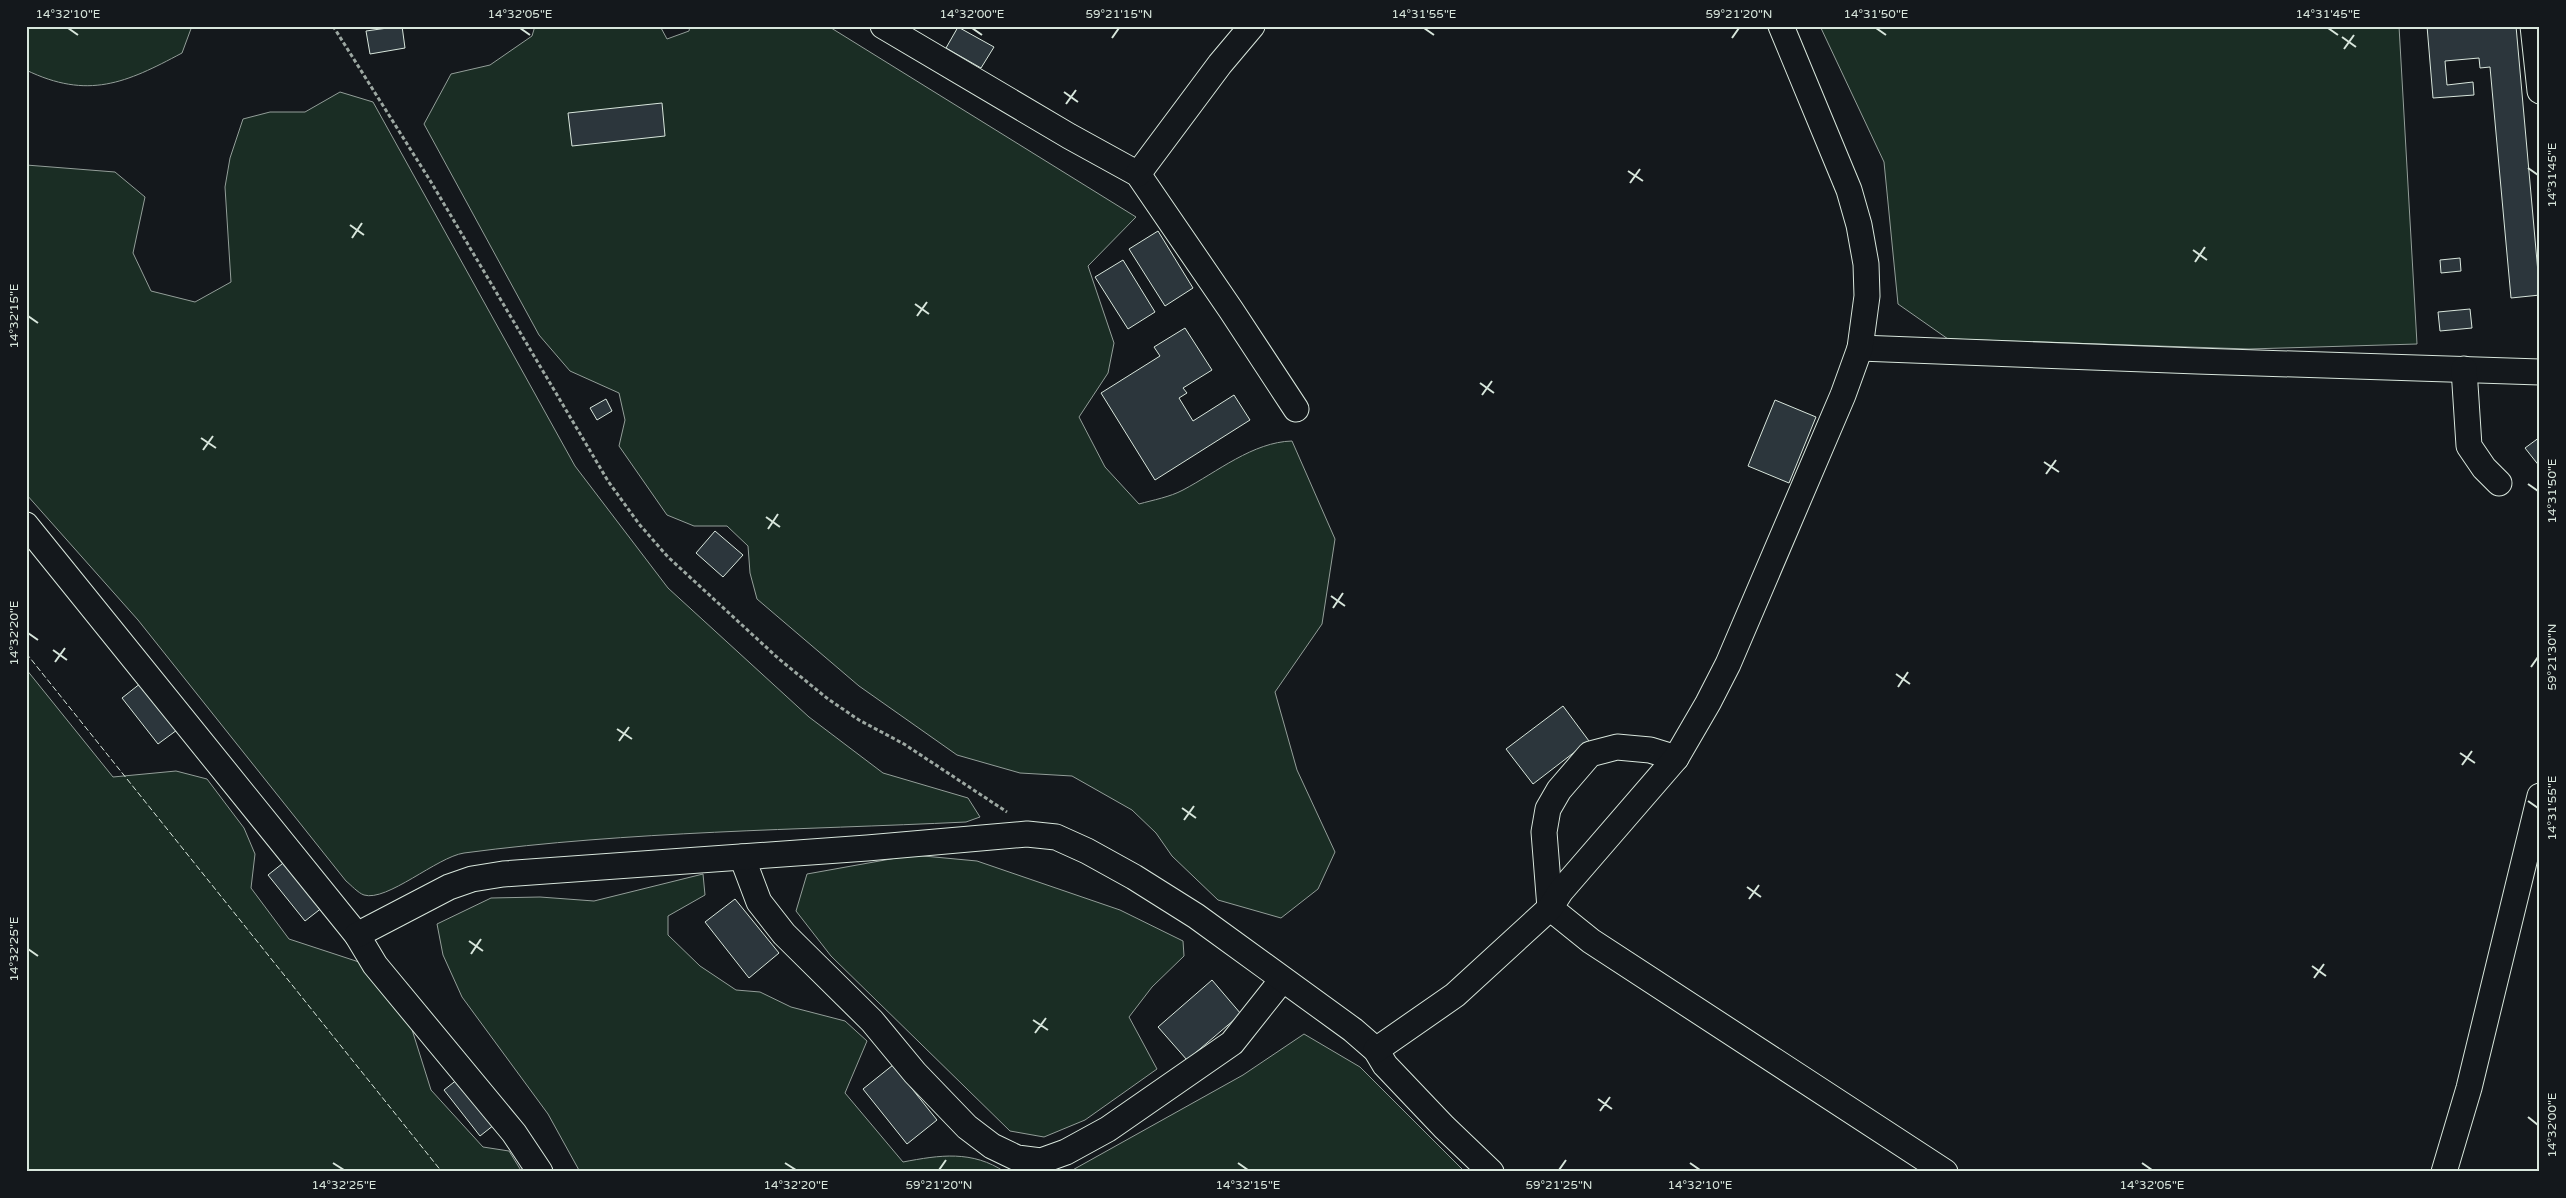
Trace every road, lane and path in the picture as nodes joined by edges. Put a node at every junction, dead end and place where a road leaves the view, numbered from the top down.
1 (333, 26) edge
2 (883, 26) edge
3 (1252, 26) edge
4 (1781, 26) edge
5 (2533, 26) edge
6 (2540, 91) edge
7 (1138, 174) junction
8 (1860, 348) junction
9 (2464, 369) junction
10 (2540, 372) edge
11 (1296, 410) dead end
12 (2499, 483) dead end
13 (26, 525) edge
14 (1676, 758) junction
15 (2540, 796) edge
16 (1027, 834) junction
17 (742, 857) junction
18 (1550, 908) junction
19 (357, 935) junction
20 (1282, 980) junction
21 (1376, 1050) junction
22 (540, 1172) edge
23 (1491, 1172) edge
24 (1945, 1172) edge
25 (2444, 1172) edge

1 - 16 path
2 - 7 lane
3 - 7 lane
4 - 8 lane
5 - 6 lane
7 - 11 lane
8 - 9 lane
8 - 14 lane
9 - 10 lane
9 - 12 lane
13 - 19 lane
14 - 18 lane
14 - 18 lane
15 - 25 lane
16 - 17 lane
16 - 20 lane
17 - 19 lane
17 - 20 lane
18 - 21 lane
18 - 24 lane
19 - 22 lane
20 - 21 lane
21 - 23 lane

